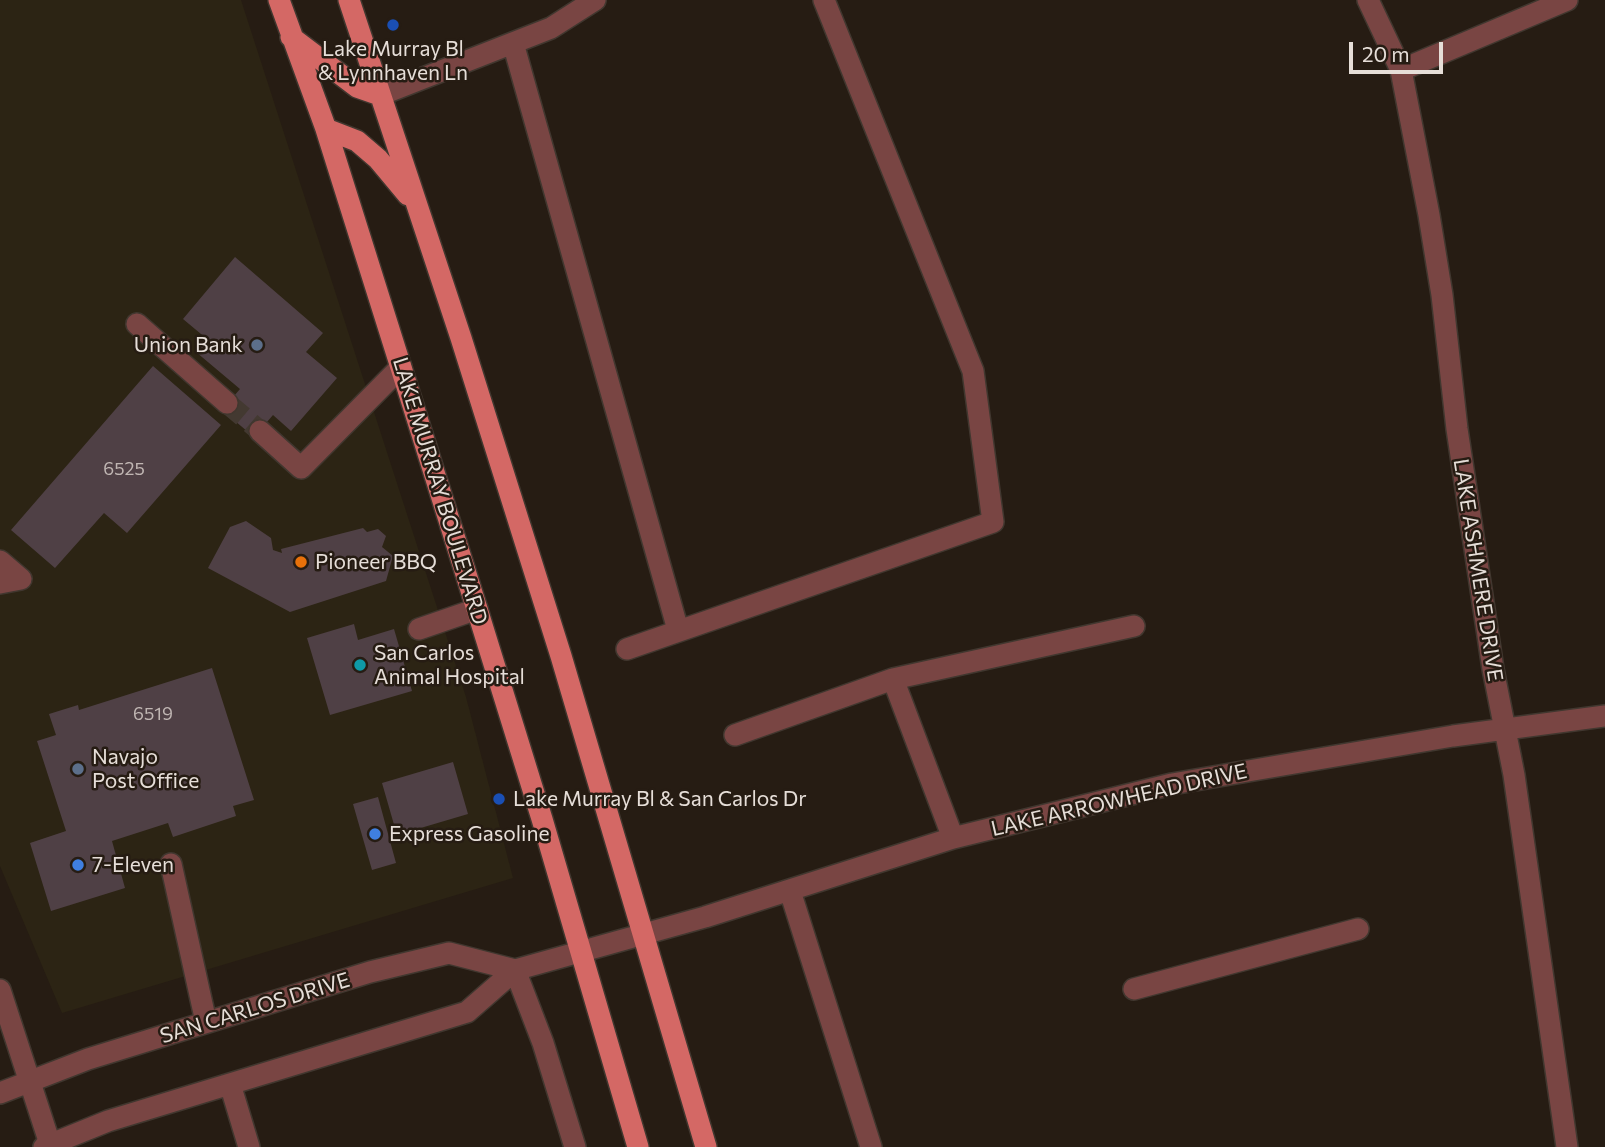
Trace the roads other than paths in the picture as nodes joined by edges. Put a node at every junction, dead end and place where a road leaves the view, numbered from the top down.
1 (279, 0) edge
2 (349, 0) edge
3 (595, 0) edge
4 (824, 0) edge
5 (1368, 0) edge
6 (1567, 0) edge
7 (291, 37) junction
8 (513, 43) junction
9 (1401, 70) junction
10 (380, 95) junction
11 (326, 129) junction
12 (416, 204) junction
13 (137, 324) dead end
14 (401, 367) junction
15 (227, 403) tunnel mouth
16 (260, 431) tunnel mouth
17 (0, 561) edge
18 (0, 583) edge
19 (477, 609) junction
20 (1134, 626) dead end
21 (419, 629) dead end
22 (678, 630) junction
23 (627, 649) dead end
24 (893, 679) junction
25 (1605, 716) edge
26 (1504, 728) junction
27 (735, 735) dead end
28 (953, 838) junction
29 (171, 864) dead end
30 (790, 891) junction
31 (1358, 929) dead end
32 (643, 934) junction
33 (580, 951) junction
34 (515, 970) junction
35 (1134, 989) dead end
36 (0, 990) edge
37 (206, 1022) junction
38 (30, 1081) junction
39 (230, 1084) junction
40 (0, 1093) edge
41 (49, 1146) edge
42 (249, 1147) edge
43 (575, 1147) edge
44 (638, 1147) edge
45 (706, 1147) edge
46 (871, 1147) edge
47 (1567, 1147) edge

1 - 7 main road, LAKE MURRAY BOULEVARD
2 - 10 main road
3 - 8 street
4 - 22 street
5 - 9 street, LAKE ASHMERE DRIVE
6 - 9 street
7 - 10 main road
7 - 11 main road, LAKE MURRAY BOULEVARD
8 - 10 street
8 - 22 street
9 - 26 street, LAKE ASHMERE DRIVE
10 - 12 main road
11 - 12 main road
11 - 14 main road, LAKE MURRAY BOULEVARD
12 - 32 main road
13 - 15 street
14 - 16 street
14 - 19 main road, LAKE MURRAY BOULEVARD
17 - 18 street
19 - 21 street
19 - 33 main road, LAKE MURRAY BOULEVARD
20 - 24 street
22 - 23 street
24 - 27 street
24 - 28 street
25 - 26 street, LAKE ARROWHEAD DRIVE
26 - 28 street, LAKE ARROWHEAD DRIVE
26 - 47 street, LAKE ASHMERE DRIVE
28 - 30 street, LAKE ARROWHEAD DRIVE
29 - 37 street
30 - 32 street, LAKE ARROWHEAD DRIVE
30 - 46 street
31 - 35 street
32 - 33 street
32 - 45 main road
33 - 34 street
33 - 44 main road, LAKE MURRAY BOULEVARD
34 - 37 street, SAN CARLOS DRIVE
34 - 39 street
34 - 43 street
36 - 38 street
37 - 38 street, SAN CARLOS DRIVE
38 - 40 street, SAN CARLOS DRIVE
38 - 41 street
39 - 41 street
39 - 42 street

